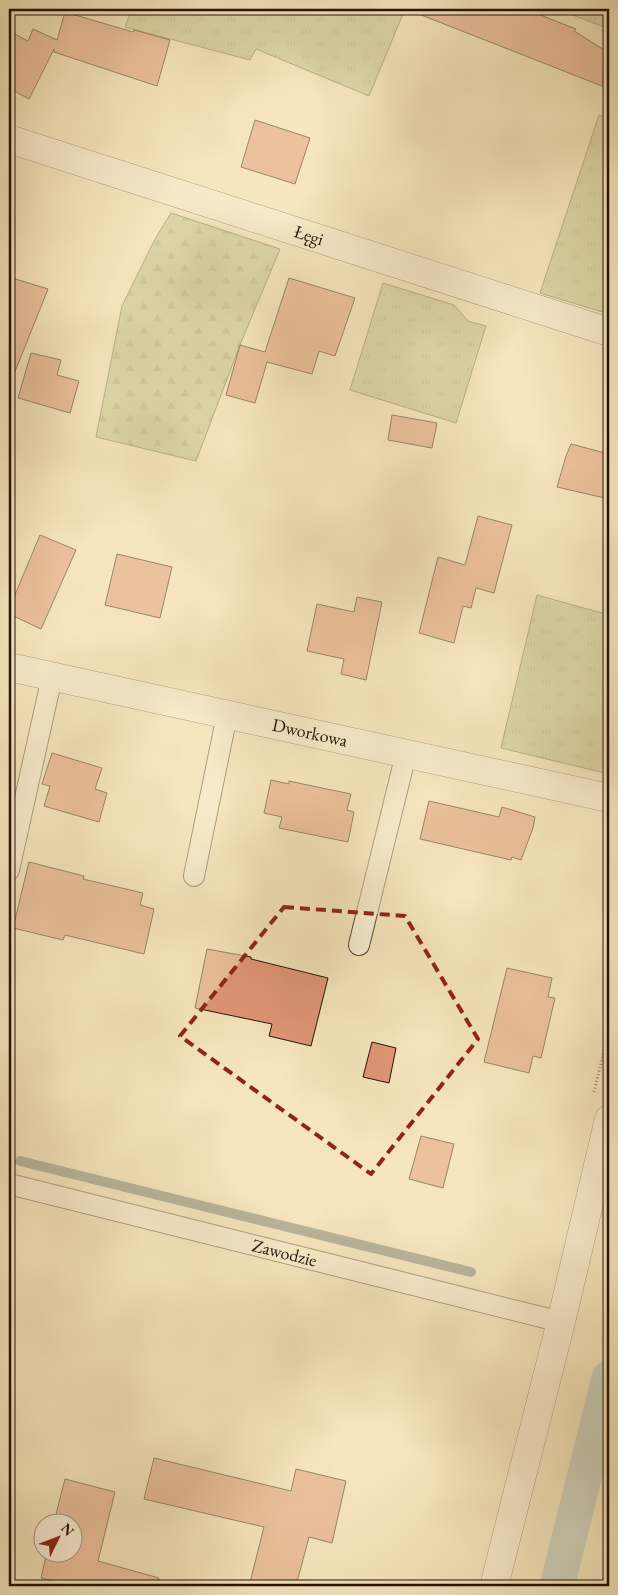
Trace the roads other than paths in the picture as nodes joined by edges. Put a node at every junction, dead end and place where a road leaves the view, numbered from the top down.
1 (9, 140) edge
2 (609, 332) edge
3 (9, 668) edge
4 (52, 677) junction
5 (227, 715) junction
6 (406, 754) junction
7 (609, 798) edge
8 (9, 870) edge
9 (194, 876) dead end
10 (359, 946) dead end
11 (609, 1119) edge
12 (9, 1184) edge
13 (561, 1322) junction
14 (494, 1586) edge

1 - 2 street, Łęgi
3 - 4 street, Dworkowa
4 - 5 street, Dworkowa
4 - 8 lane
5 - 6 street, Dworkowa
5 - 9 lane
6 - 7 street, Dworkowa
6 - 10 lane
11 - 13 street
12 - 13 lane, Zawodzie
13 - 14 street

